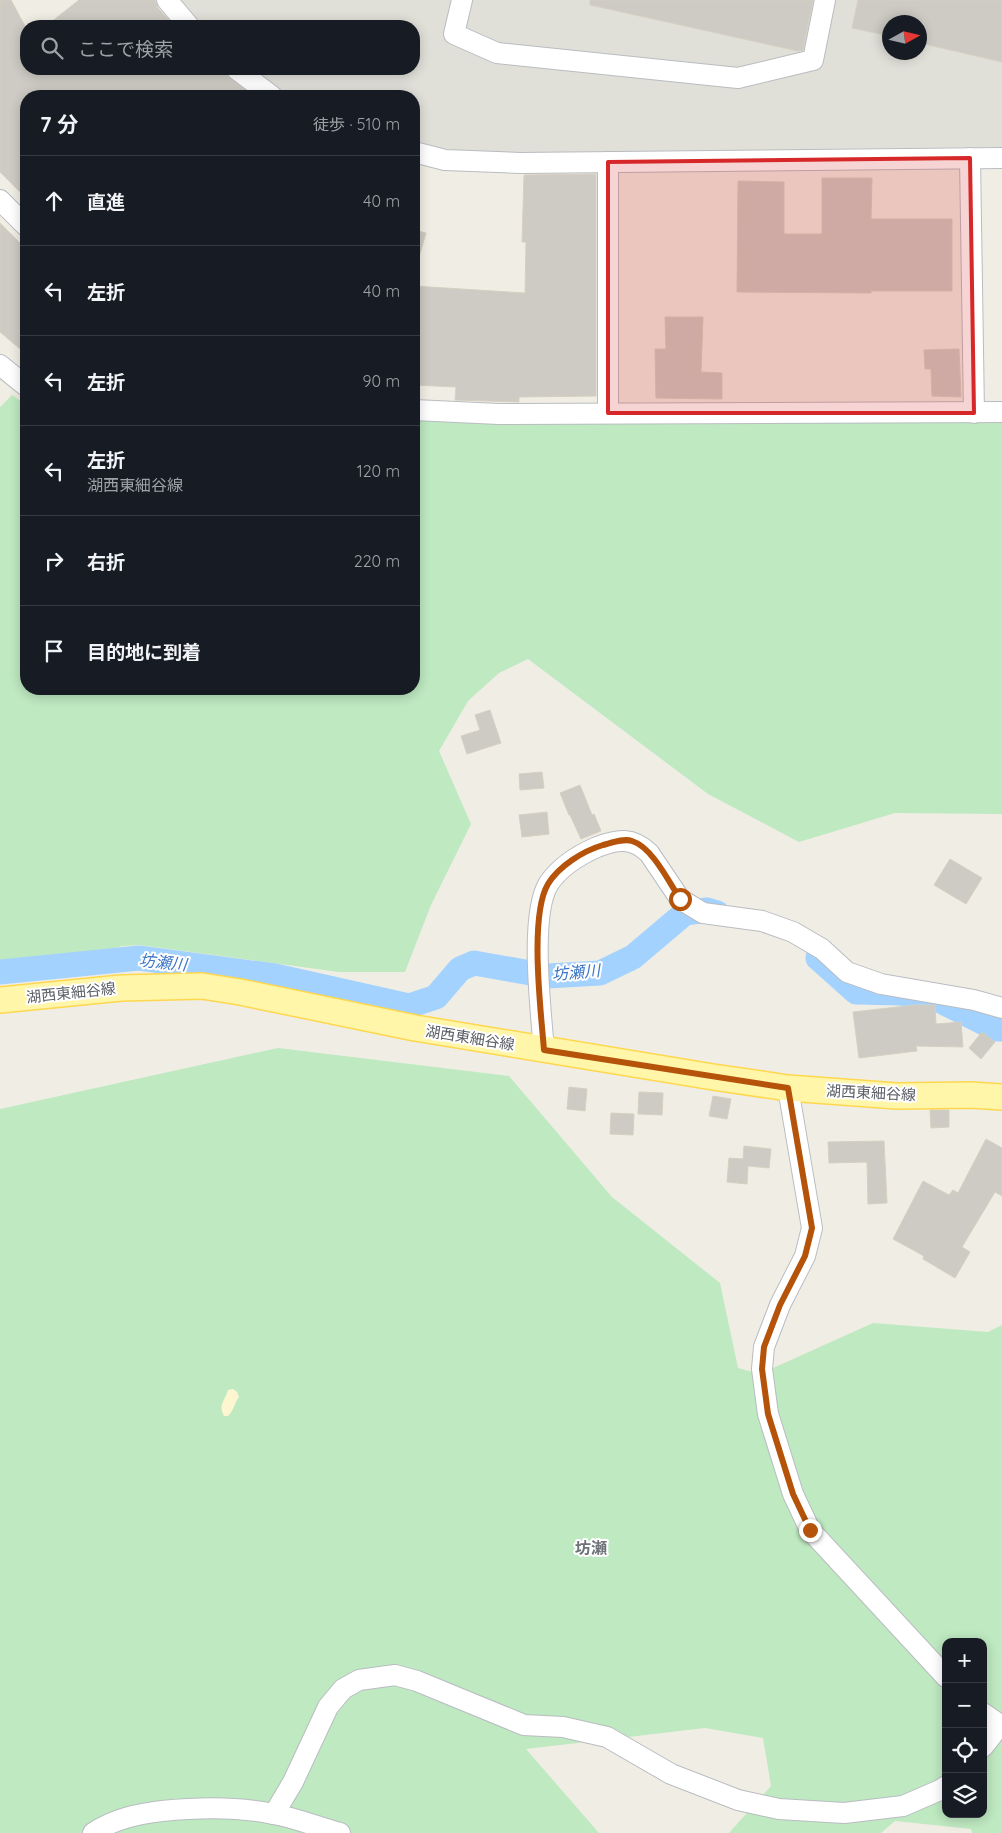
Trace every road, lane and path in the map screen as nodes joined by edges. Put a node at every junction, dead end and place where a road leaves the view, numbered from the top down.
1 (167, 0) edge
2 (462, 0) edge
3 (825, 0) edge
4 (183, 20) edge
5 (244, 75) edge
6 (264, 90) edge
7 (420, 154) edge
8 (970, 158) junction
9 (1002, 158) edge
10 (608, 162) junction
11 (0, 200) edge
12 (20, 220) edge
13 (2, 372) edge
14 (20, 382) edge
15 (420, 410) edge
16 (1002, 412) edge
17 (608, 413) junction
18 (974, 413) junction
19 (0, 1000) edge
20 (1002, 1008) edge
21 (544, 1050) junction
22 (788, 1088) junction
23 (1002, 1097) edge
24 (942, 1673) edge
25 (987, 1716) edge
26 (1001, 1726) edge
27 (987, 1742) edge
28 (942, 1789) edge
29 (274, 1814) junction
30 (93, 1833) edge
31 (340, 1833) edge

1 - 4 street
2 - 3 street
5 - 6 street
7 - 10 street
8 - 9 street
8 - 10 street
8 - 18 street
10 - 17 street
11 - 12 street
13 - 14 street
15 - 17 street
16 - 18 street
17 - 18 street
19 - 21 main road, 湖西東細谷線
20 - 21 street
21 - 22 main road, 湖西東細谷線
22 - 23 main road, 湖西東細谷線
22 - 24 street
25 - 26 street
26 - 27 street
28 - 29 street
29 - 30 street
29 - 31 street

